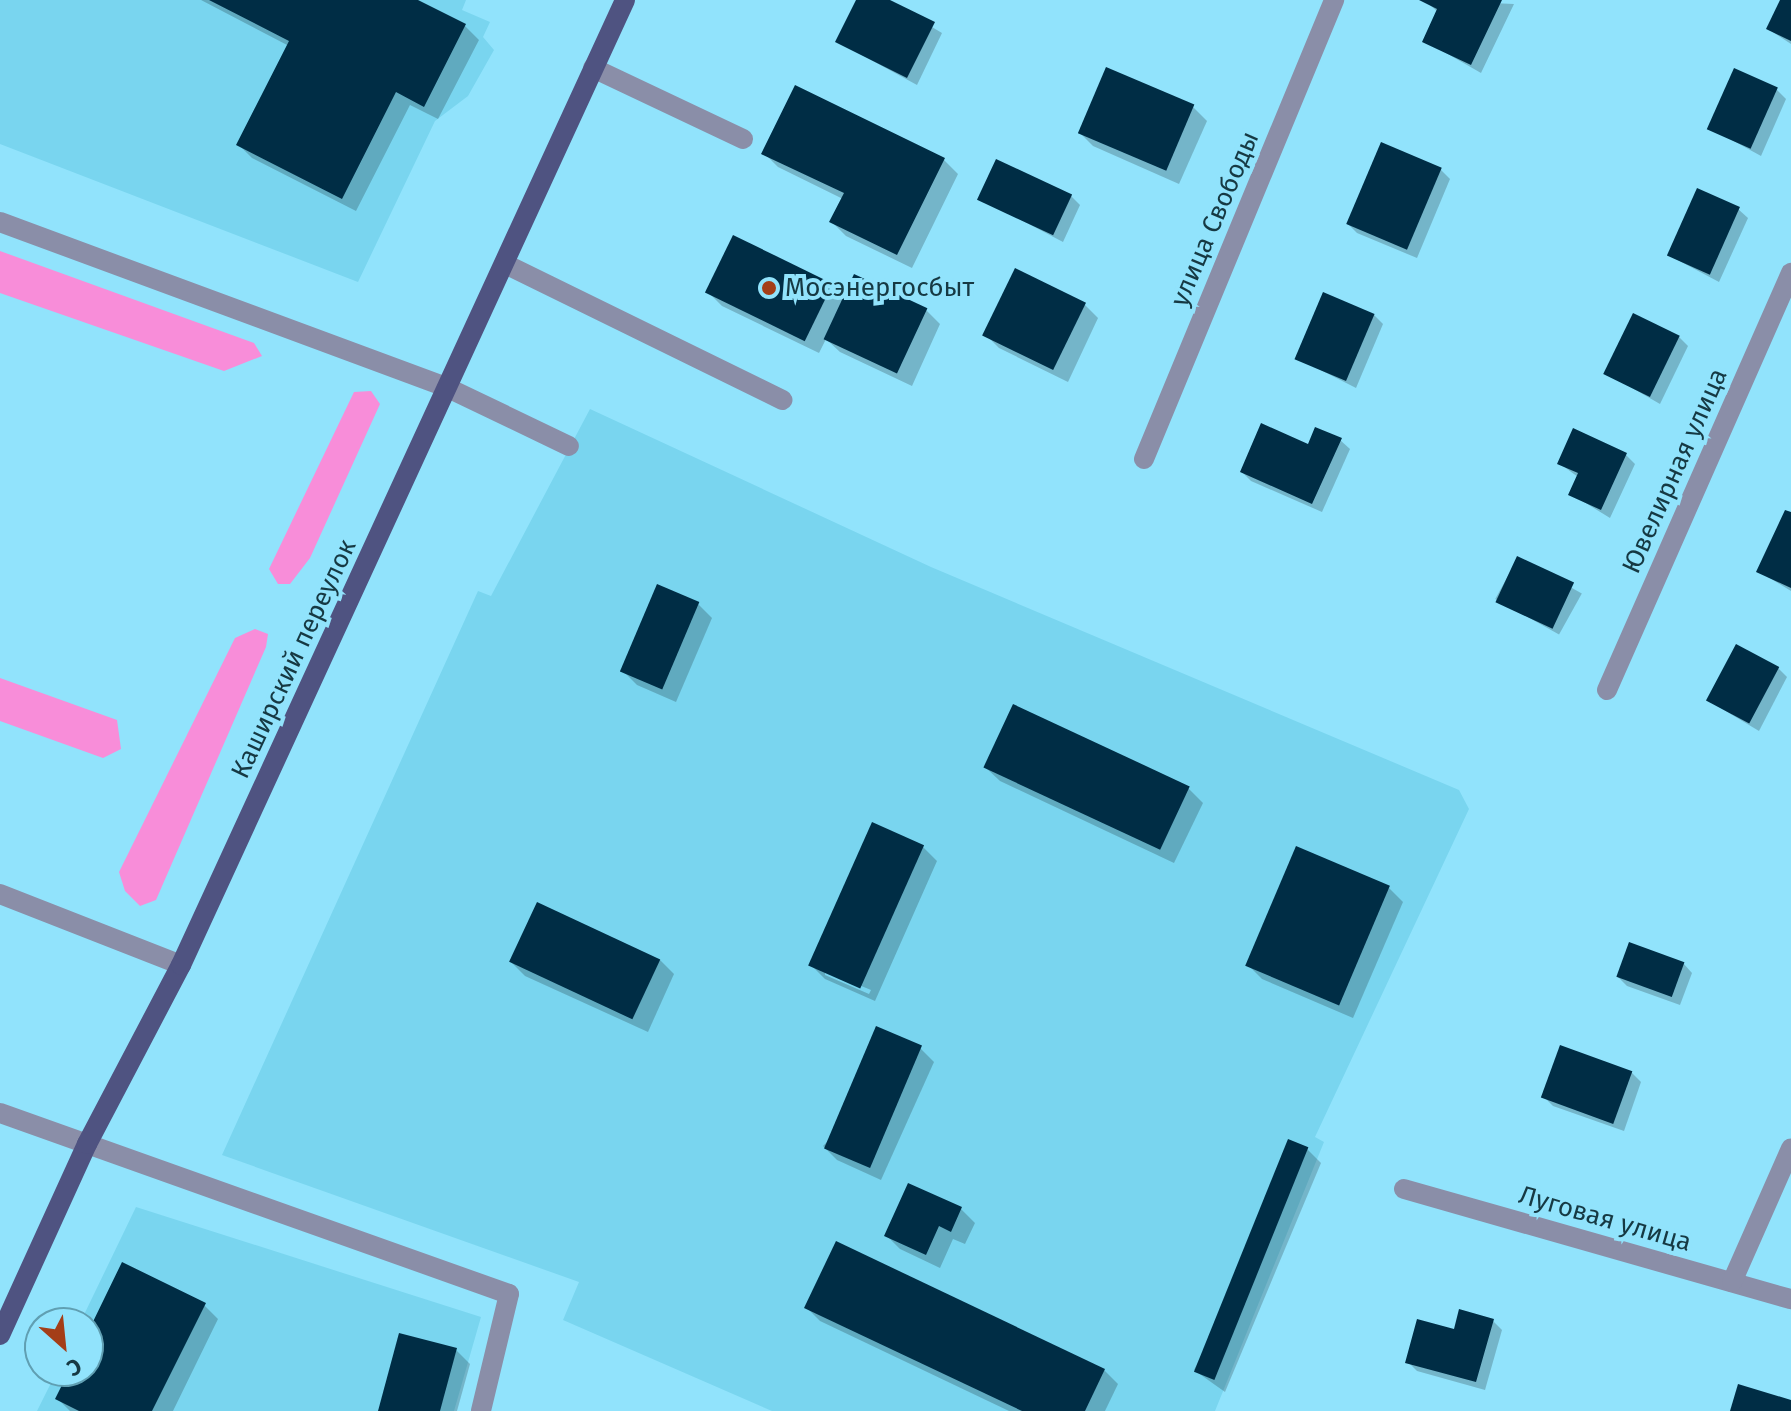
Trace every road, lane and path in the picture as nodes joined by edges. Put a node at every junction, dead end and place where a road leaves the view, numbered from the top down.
1 (625, 0) edge
2 (1334, 0) edge
3 (593, 68) junction
4 (743, 139) dead end
5 (0, 222) edge
6 (505, 264) junction
7 (1791, 273) edge
8 (448, 388) junction
9 (782, 400) dead end
10 (569, 446) dead end
11 (1144, 459) dead end
12 (1607, 690) dead end
13 (0, 894) edge
14 (181, 965) junction
15 (0, 1113) edge
16 (87, 1144) junction
17 (1791, 1148) edge
18 (1404, 1189) dead end
19 (1732, 1282) junction
20 (1791, 1299) edge
21 (0, 1335) edge
22 (481, 1411) edge

1 - 3 main road, Каширский переулок
2 - 11 street, улица Свободы
3 - 4 street
3 - 6 main road, Каширский переулок
5 - 8 street
6 - 8 main road, Каширский переулок
6 - 9 street
7 - 12 street, Ювелирная улица
8 - 10 street
8 - 14 main road, Каширский переулок
13 - 14 street
14 - 16 main road, Каширский переулок
15 - 16 street
16 - 21 main road, Каширский переулок
16 - 22 street
17 - 19 street
18 - 19 street, Луговая улица
19 - 20 street, Луговая улица

